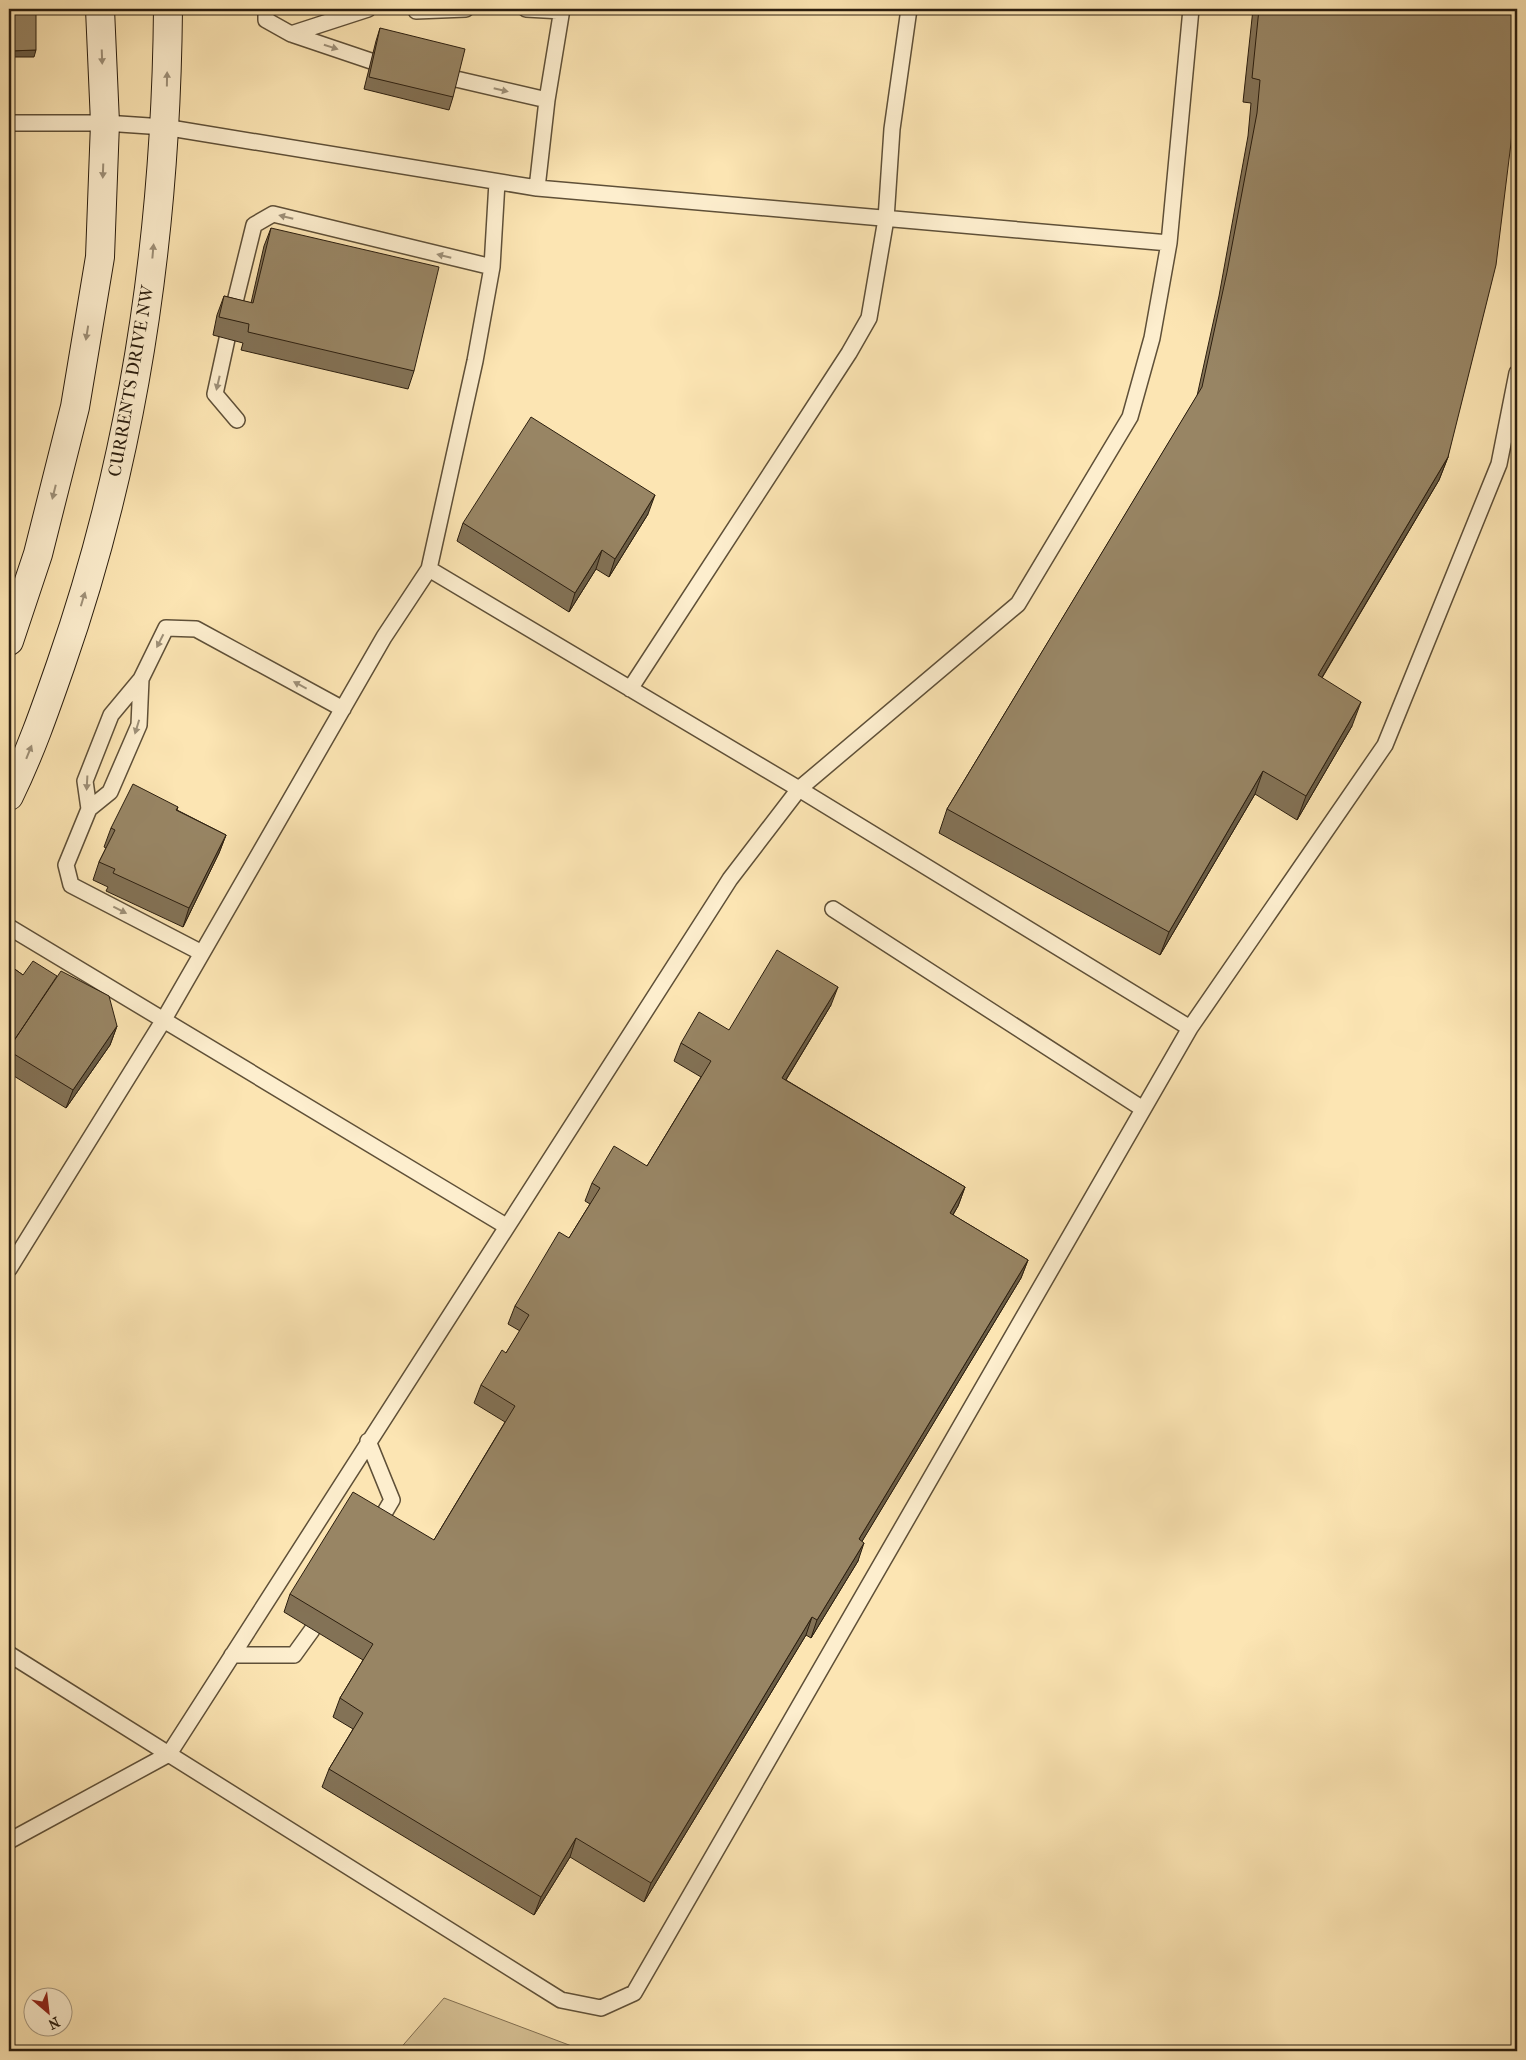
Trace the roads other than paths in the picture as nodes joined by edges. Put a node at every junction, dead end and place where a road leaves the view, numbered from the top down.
1 (100, 9) edge
2 (168, 9) edge
3 (266, 9) edge
4 (368, 9) edge
5 (416, 9) edge
6 (466, 9) edge
7 (526, 9) edge
8 (909, 9) edge
9 (1191, 9) edge
10 (562, 10) edge
11 (291, 34) junction
12 (371, 61) edge
13 (456, 79) edge
14 (547, 100) junction
15 (9, 123) edge
16 (105, 123) junction
17 (164, 128) junction
18 (497, 182) junction
19 (537, 188) junction
20 (886, 219) junction
21 (1169, 243) junction
22 (492, 268) junction
23 (231, 318) edge
24 (228, 339) edge
25 (1517, 373) edge
26 (237, 420) dead end
27 (429, 569) junction
28 (9, 641) edge
29 (141, 679) junction
30 (630, 689) junction
31 (343, 709) junction
32 (799, 789) junction
33 (9, 796) edge
34 (89, 809) junction
35 (833, 910) dead end
36 (9, 927) edge
37 (202, 953) junction
38 (163, 1021) junction
39 (1190, 1028) junction
40 (1143, 1110) junction
41 (506, 1226) junction
42 (9, 1269) edge
43 (368, 1441) junction
44 (376, 1527) edge
45 (312, 1630) edge
46 (9, 1654) edge
47 (232, 1655) junction
48 (169, 1754) junction
49 (9, 1841) edge

1 -> 16 street
17 -> 2 street, CURRENTS DRIVE NW
3 - 11 lane
4 - 11 lane
5 - 6 lane
7 - 10 lane
8 - 20 lane
9 - 21 lane
10 - 14 lane
11 -> 12 lane
13 -> 14 lane
14 - 19 lane
15 - 16 lane
16 - 17 lane
16 -> 28 street
17 - 18 lane
33 -> 17 street, CURRENTS DRIVE NW
18 - 19 lane
18 - 22 lane
19 - 20 lane
20 - 21 lane
20 - 30 lane
21 - 32 lane
22 -> 23 lane
22 - 27 lane
24 -> 26 lane
25 - 39 lane
27 - 30 lane
27 - 31 lane
31 -> 29 lane
29 -> 34 lane
29 -> 34 lane
30 - 32 lane
31 - 37 lane
32 - 39 lane
32 - 41 lane
34 -> 37 lane
35 - 40 lane
36 - 38 lane
37 - 38 lane
38 - 41 lane
38 - 42 lane
39 - 40 lane
40 - 48 lane
41 - 43 lane
43 - 44 lane
43 - 47 lane
45 - 47 lane
46 - 48 lane
47 - 48 lane
48 - 49 lane

